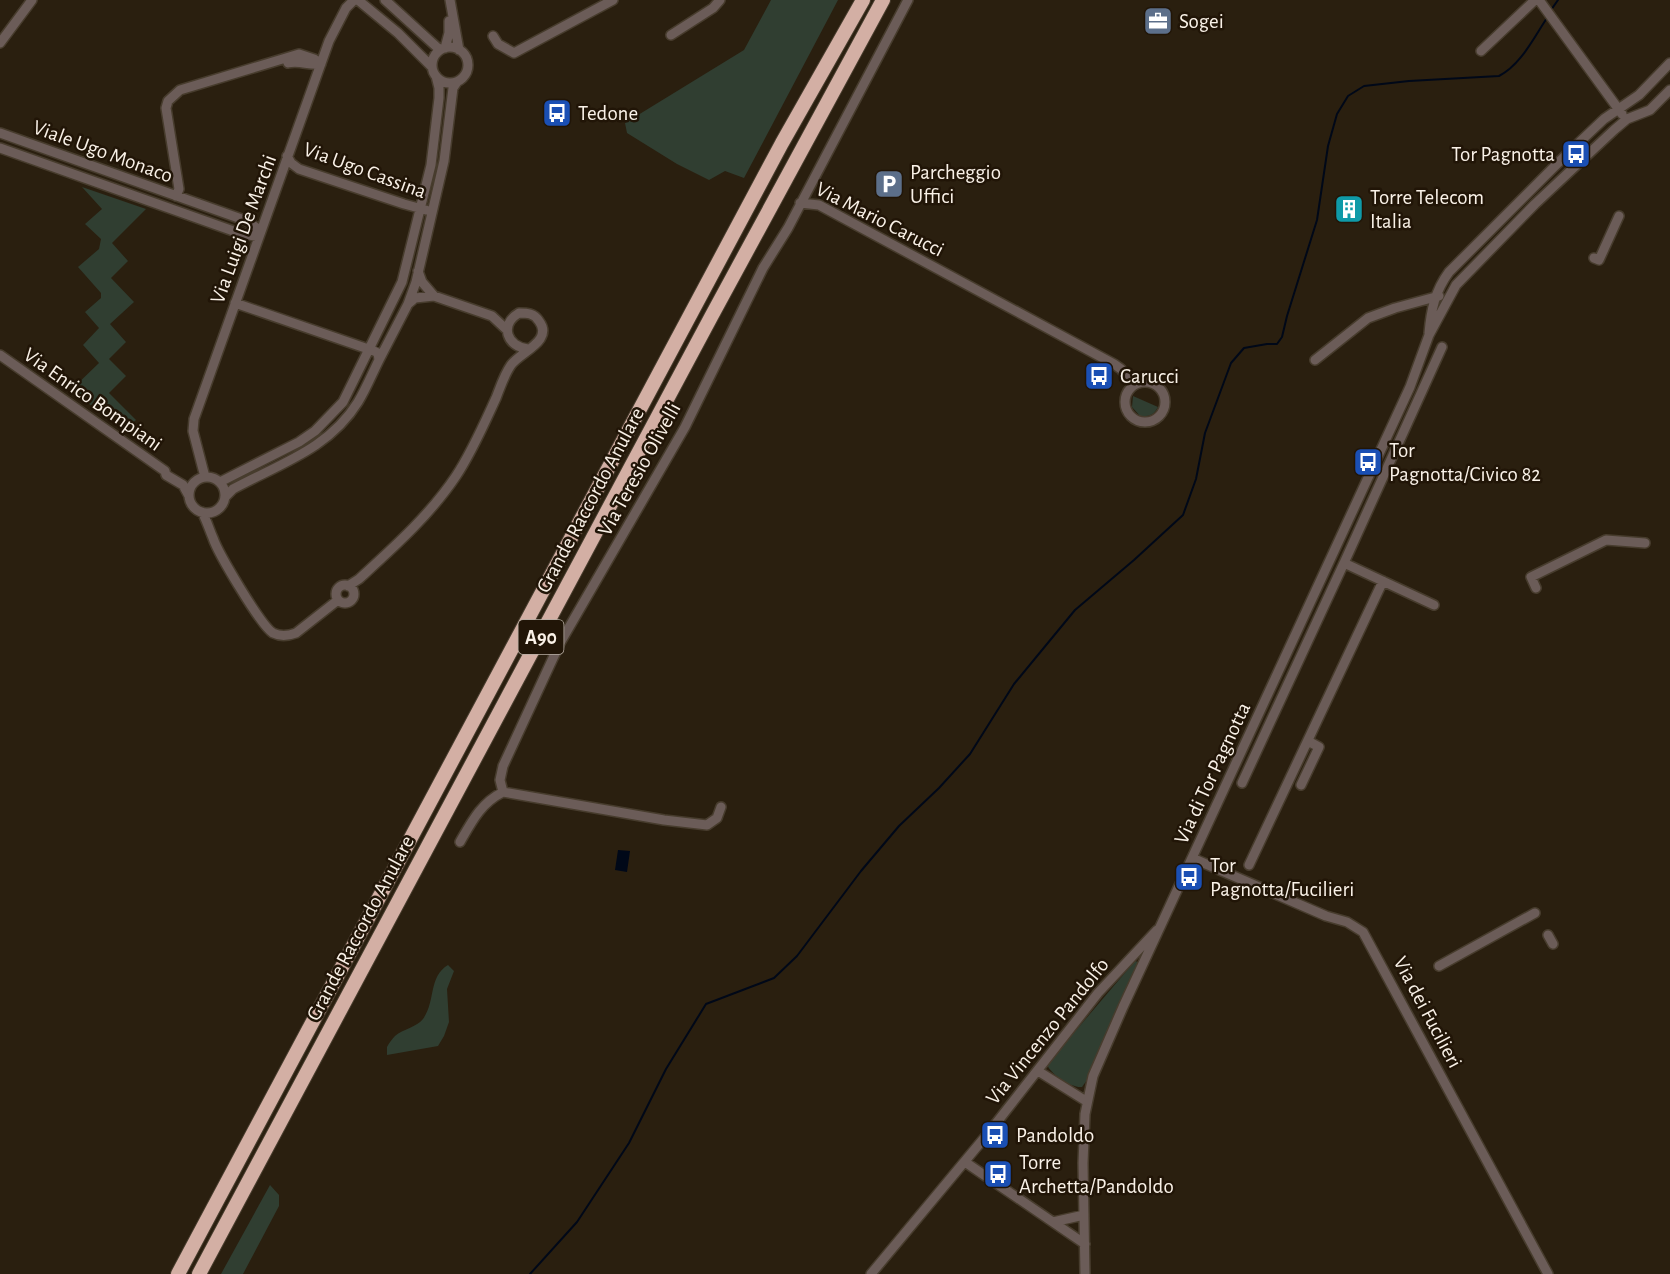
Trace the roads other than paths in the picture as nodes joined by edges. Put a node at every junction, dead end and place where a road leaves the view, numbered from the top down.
1 (32, 0) edge
2 (356, 0) edge
3 (385, 0) edge
4 (613, 0) edge
5 (720, 0) edge
6 (863, 0) edge
7 (883, 0) edge
8 (908, 0) edge
9 (1537, 0) edge
10 (451, 5) edge
11 (672, 34) dead end
12 (493, 36) dead end
13 (0, 43) edge
14 (442, 49) junction
15 (459, 50) junction
16 (1481, 51) dead end
17 (1670, 63) edge
18 (321, 64) junction
19 (434, 72) junction
20 (457, 82) junction
21 (1670, 90) edge
22 (1619, 110) junction
23 (1627, 119) junction
24 (0, 133) edge
25 (0, 147) edge
26 (56, 153) junction
27 (287, 156) junction
28 (52, 166) junction
29 (126, 178) junction
30 (121, 190) junction
31 (176, 196) junction
32 (194, 202) junction
33 (800, 203) junction
34 (421, 208) junction
35 (190, 215) junction
36 (1619, 216) dead end
37 (431, 217) junction
38 (260, 234) junction
39 (1593, 258) dead end
40 (418, 271) junction
41 (1451, 292) junction
42 (434, 296) junction
43 (1435, 298) junction
44 (235, 303) junction
45 (408, 304) junction
46 (492, 316) junction
47 (513, 317) junction
48 (507, 330) junction
49 (1429, 335) junction
50 (511, 342) junction
51 (1442, 347) dead end
52 (528, 349) junction
53 (370, 351) junction
54 (0, 355) edge
55 (379, 360) junction
56 (1316, 360) dead end
57 (511, 366) junction
58 (1133, 386) junction
59 (165, 471) junction
60 (205, 477) junction
61 (196, 481) junction
62 (219, 482) junction
63 (189, 496) junction
64 (225, 497) junction
65 (219, 508) junction
66 (202, 512) junction
67 (1645, 543) dead end
68 (217, 544) junction
69 (1344, 563) junction
70 (1383, 581) junction
71 (1536, 588) dead end
72 (1434, 605) dead end
73 (1308, 741) junction
74 (1242, 783) dead end
75 (1301, 784) dead end
76 (503, 792) junction
77 (721, 807) dead end
78 (460, 842) dead end
79 (1192, 858) junction
80 (1249, 865) dead end
81 (1535, 913) dead end
82 (1162, 924) junction
83 (1548, 935) dead end
84 (1553, 944) dead end
85 (1439, 966) dead end
86 (1038, 1071) junction
87 (1086, 1101) junction
88 (965, 1162) junction
89 (1084, 1215) junction
90 (1053, 1222) junction
91 (1085, 1244) junction
92 (178, 1274) edge
93 (199, 1274) edge
94 (871, 1274) edge
95 (1085, 1274) edge
96 (1548, 1274) edge

1 - 13 street
2 - 18 street, Via Luigi De Marchi
2 - 19 street
3 - 14 street
4 - 12 street
5 - 11 street
6 - 92 highway, Grande Raccordo Anulare / A90
7 - 93 highway, Grande Raccordo Anulare / A90
8 - 33 street, Via Mario Carucci
9 - 16 street
9 - 22 street
10 - 14 street
10 - 15 street
14 - 15 street
14 - 19 street
15 - 20 street
17 - 22 street, Via di Tor Pagnotta
18 - 27 street, Via Luigi De Marchi
18 - 31 street
19 - 20 street
19 - 34 street
20 - 37 street
21 - 23 street, Via di Tor Pagnotta
22 - 23 street
22 - 43 street, Via di Tor Pagnotta
23 - 41 street, Via di Tor Pagnotta
24 - 26 street, Viale Ugo Monaco
25 - 28 street, Viale Ugo Monaco
26 - 28 street
26 - 29 street, Viale Ugo Monaco
27 - 34 street, Via Ugo Cassina
27 - 38 street, Via Luigi De Marchi
28 - 30 street, Viale Ugo Monaco
29 - 30 street
29 - 31 street, Viale Ugo Monaco
30 - 35 street, Viale Ugo Monaco
31 - 32 street, Viale Ugo Monaco
32 - 35 street, Viale Ugo Monaco
32 - 38 street, Viale Ugo Monaco
33 - 58 street, Via Mario Carucci
33 - 76 street, Via Teresio Olivelli
34 - 37 street, Via Ugo Cassina
34 - 53 street
35 - 38 street, Viale Ugo Monaco
36 - 39 street
37 - 40 street
38 - 44 street, Via Luigi De Marchi
40 - 42 street
40 - 45 street
41 - 43 street
41 - 49 street, Via di Tor Pagnotta
42 - 45 street
42 - 46 street
43 - 49 street, Via di Tor Pagnotta
43 - 56 street
44 - 53 street
44 - 60 street, Via Luigi De Marchi
45 - 55 street
46 - 47 street
46 - 48 street
47 - 48 street
47 - 52 street
48 - 50 street
49 - 79 street, Via di Tor Pagnotta
50 - 52 street
50 - 57 street
51 - 69 street
52 - 57 street
53 - 55 street
53 - 62 street
54 - 59 street, Via Enrico Bompiani
55 - 64 street
57 - 68 street
58 - 58 street
59 - 61 street, Via Enrico Bompiani
59 - 63 street, Via Enrico Bompiani
60 - 61 street
60 - 62 street
61 - 63 street
62 - 64 street
63 - 66 street
64 - 65 street
65 - 66 street
65 - 68 street
66 - 68 street
67 - 71 street
69 - 70 street
69 - 74 street
70 - 72 street
70 - 73 street
73 - 75 street
73 - 80 street
76 - 77 street
76 - 78 street
79 - 82 street, Via di Tor Pagnotta
79 - 96 street, Via dei Fucilieri
81 - 85 street
82 - 86 street, Via Vincenzo Pandolfo
82 - 87 street, Via di Tor Pagnotta
83 - 84 street
86 - 87 street
86 - 88 street, Via Vincenzo Pandolfo
87 - 89 street, Via di Tor Pagnotta
88 - 90 street
88 - 94 street, Via Vincenzo Pandolfo
89 - 90 street
89 - 91 street, Via di Tor Pagnotta
90 - 91 street
91 - 95 street, Via di Tor Pagnotta

